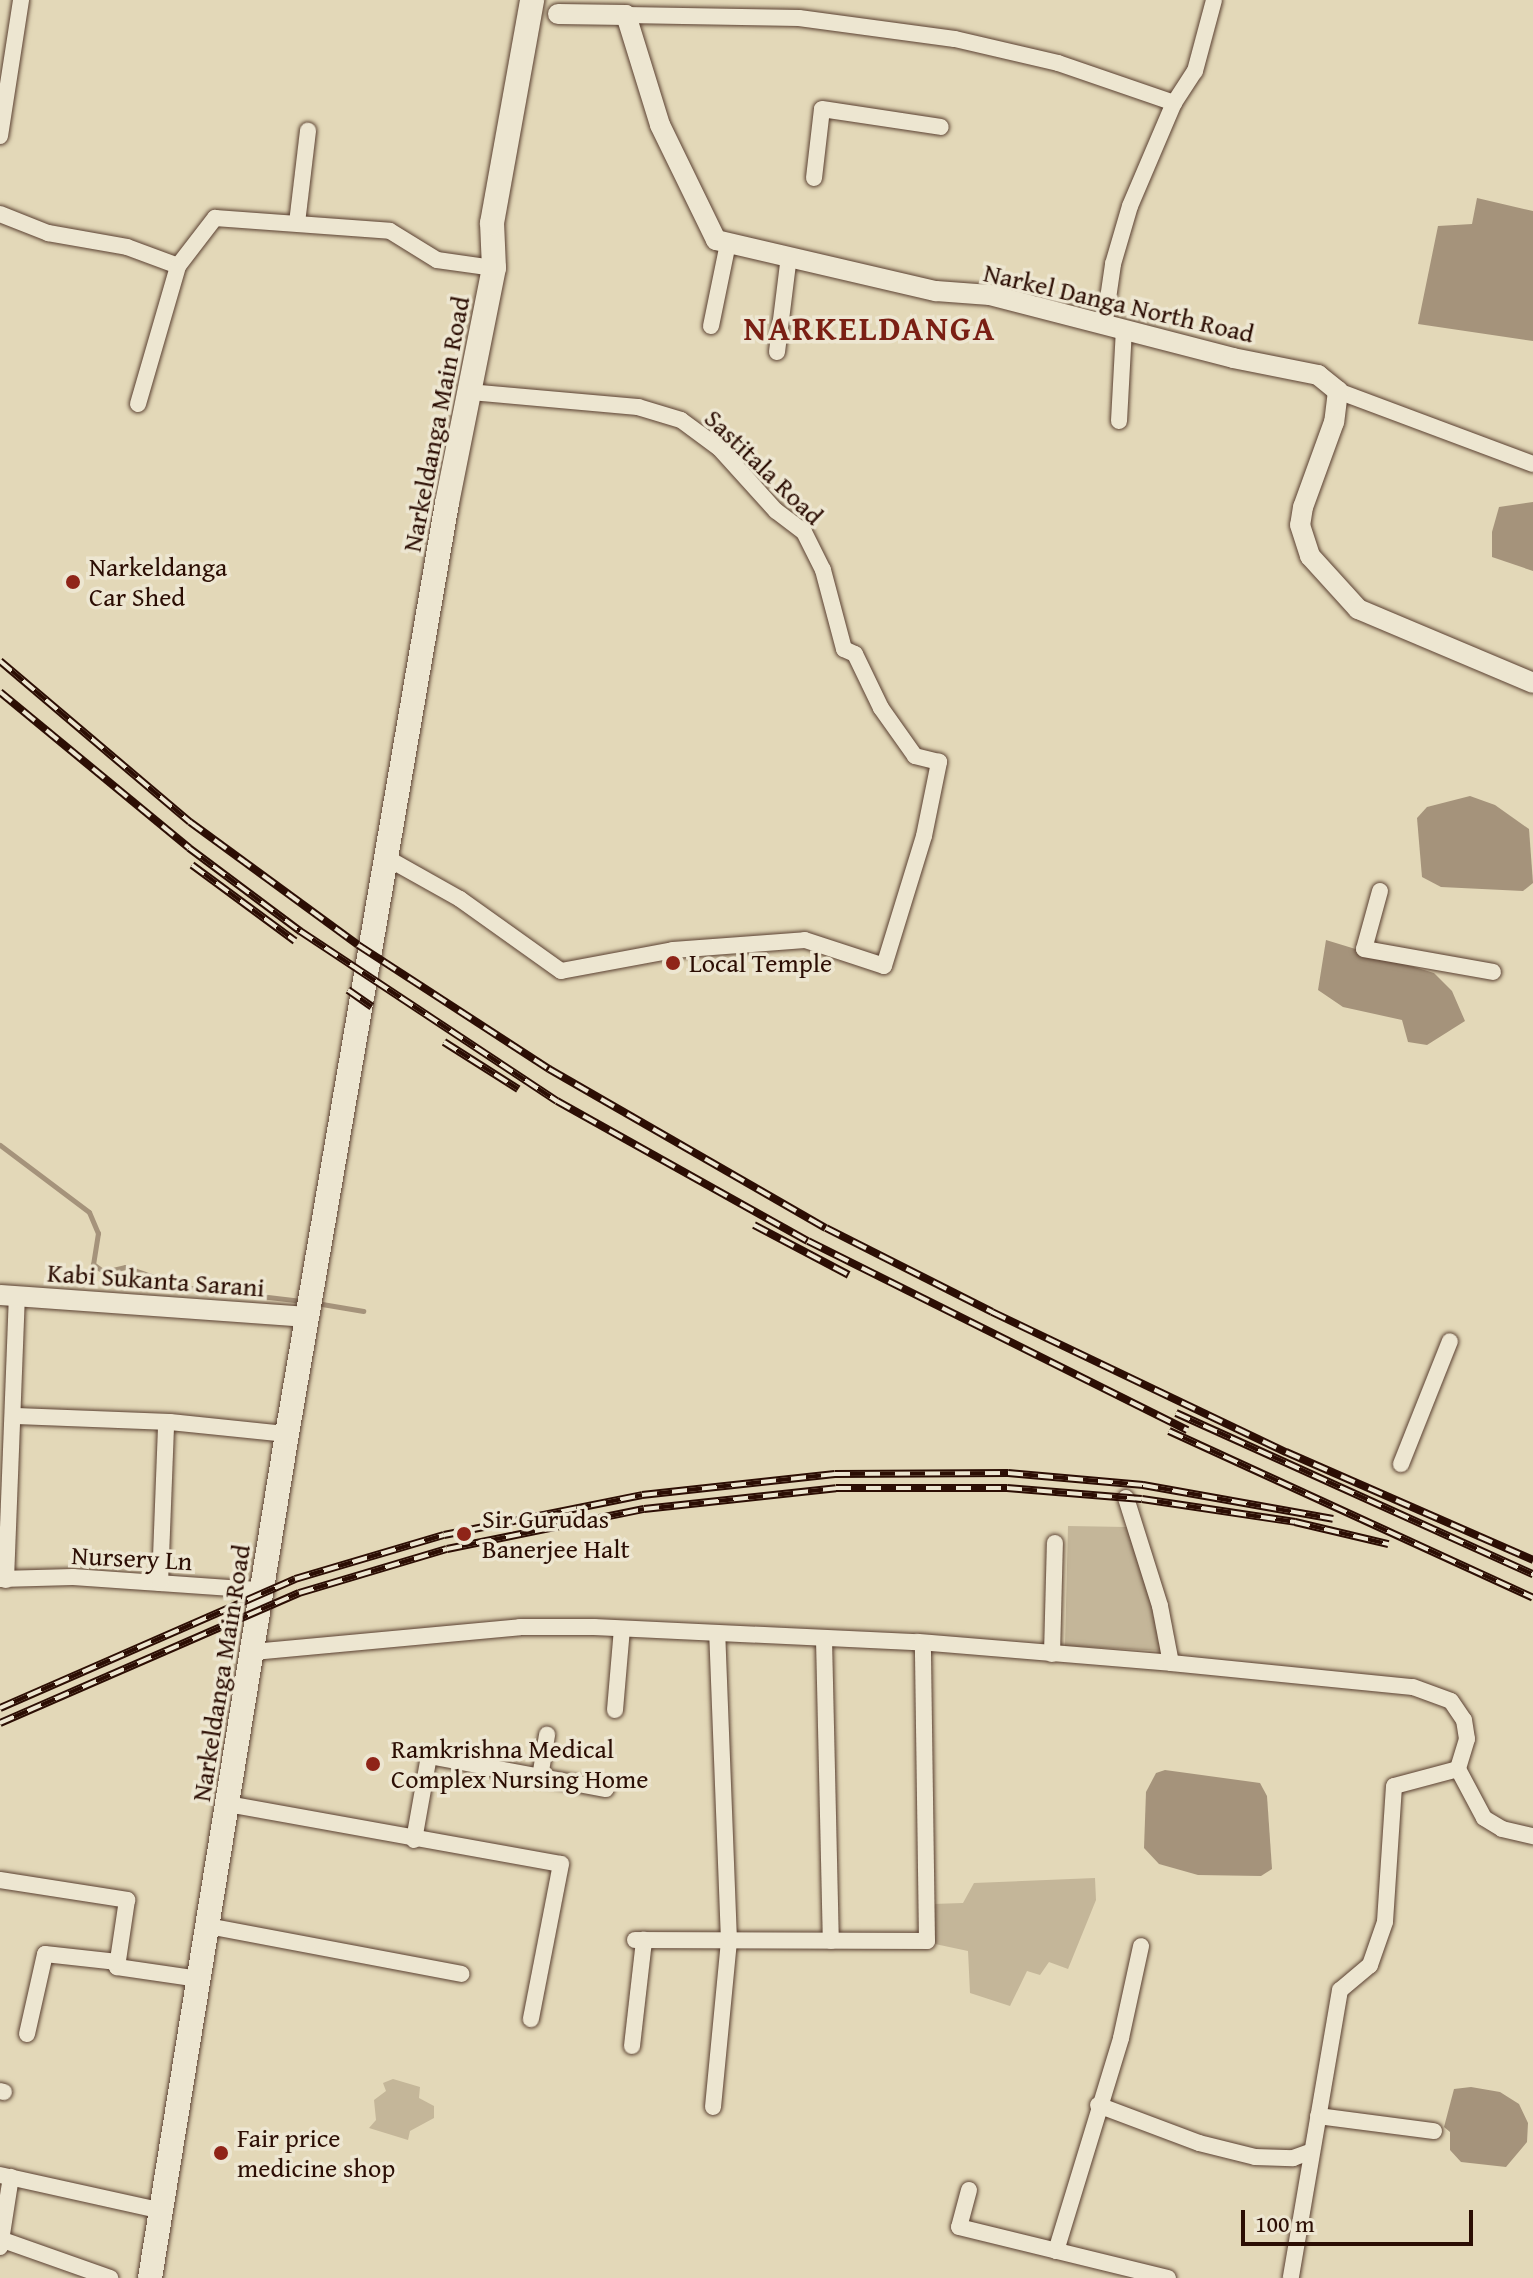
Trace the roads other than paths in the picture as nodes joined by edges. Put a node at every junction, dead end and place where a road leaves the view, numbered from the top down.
1 (21, 0) edge
2 (532, 0) edge
3 (1214, 0) edge
4 (558, 14) dead end
5 (626, 15) junction
6 (1174, 103) junction
7 (941, 127) dead end
8 (308, 131) dead end
9 (0, 136) edge
10 (814, 178) dead end
11 (0, 214) edge
12 (297, 223) junction
13 (728, 243) junction
14 (789, 256) junction
15 (178, 266) junction
16 (494, 268) junction
17 (711, 326) dead end
18 (1114, 327) junction
19 (777, 352) dead end
20 (1338, 391) junction
21 (471, 392) junction
22 (138, 404) dead end
23 (1119, 421) dead end
24 (1533, 464) edge
25 (1533, 683) edge
26 (387, 858) junction
27 (1380, 891) dead end
28 (1493, 972) dead end
29 (8, 1295) edge
30 (308, 1317) junction
31 (1450, 1341) dead end
32 (16, 1416) junction
33 (166, 1424) junction
34 (287, 1434) junction
35 (1401, 1464) dead end
36 (1126, 1498) dead end
37 (1055, 1543) dead end
38 (3, 1580) edge
39 (160, 1583) junction
40 (261, 1590) junction
41 (622, 1629) junction
42 (717, 1634) junction
43 (824, 1639) junction
44 (923, 1645) junction
45 (253, 1652) junction
46 (1052, 1654) junction
47 (1171, 1663) junction
48 (615, 1710) dead end
49 (547, 1735) dead end
50 (1458, 1769) junction
51 (540, 1777) junction
52 (606, 1789) dead end
53 (228, 1804) junction
54 (1533, 1836) edge
55 (414, 1840) junction
56 (0, 1880) edge
57 (208, 1926) junction
58 (729, 1941) junction
59 (831, 1941) junction
60 (1141, 1946) dead end
61 (118, 1962) junction
62 (461, 1974) dead end
63 (199, 1979) junction
64 (531, 2019) dead end
65 (27, 2034) dead end
66 (632, 2046) dead end
67 (1098, 2105) junction
68 (713, 2107) dead end
69 (1318, 2116) junction
70 (1434, 2131) dead end
71 (1312, 2151) junction
72 (6, 2176) edge
73 (969, 2190) dead end
74 (162, 2211) junction
75 (1, 2243) edge
76 (1056, 2251) junction
77 (110, 2278) edge
78 (150, 2278) edge
79 (1168, 2278) edge
80 (1291, 2278) edge

1 - 9 street
2 - 16 main road, Narkeldanga Main Road
3 - 6 street
4 - 5 street
5 - 6 street
5 - 13 street
6 - 18 street
7 - 10 street
8 - 12 street
11 - 15 street
12 - 15 street
12 - 16 street
13 - 14 street, Narkel Danga North Road
13 - 17 street
14 - 18 street, Narkel Danga North Road
14 - 19 street
15 - 22 street
16 - 21 main road, Narkeldanga Main Road
18 - 20 street, Narkel Danga North Road
18 - 23 street
20 - 24 street
20 - 25 street
21 - 26 main road, Narkeldanga Main Road
21 - 26 street, Sastitala Road
26 - 30 main road, Narkeldanga Main Road
27 - 28 street
29 - 30 street, Kabi Sukanta Sarani
29 - 32 street
30 - 34 main road, Narkeldanga Main Road
31 - 35 street
32 - 33 street
32 - 38 street
33 - 34 street
33 - 39 street
34 - 40 main road, Narkeldanga Main Road
36 - 47 street
37 - 46 street
38 - 39 street, Nursery Ln
39 - 40 street, Nursery Ln
40 - 45 main road, Narkeldanga Main Road
41 - 42 street
41 - 45 street
41 - 48 street
42 - 43 street
42 - 58 street
43 - 44 street
43 - 59 street
44 - 46 street
44 - 59 street
45 - 53 main road, Narkeldanga Main Road
46 - 47 street
47 - 50 street
49 - 51 street
50 - 54 street
50 - 69 street
51 - 52 street
51 - 55 street
53 - 55 street
53 - 57 main road, Narkeldanga Main Road
55 - 64 street
56 - 61 street
57 - 62 street
57 - 63 main road, Narkeldanga Main Road
58 - 59 street
58 - 66 street
58 - 68 street
60 - 67 street
61 - 63 street
61 - 65 street
63 - 74 main road, Narkeldanga Main Road
67 - 71 street
67 - 76 street
69 - 70 street
69 - 71 street
71 - 80 street
72 - 74 street
72 - 75 street
73 - 76 street
74 - 78 main road, Narkeldanga Main Road
75 - 77 street
76 - 79 street

